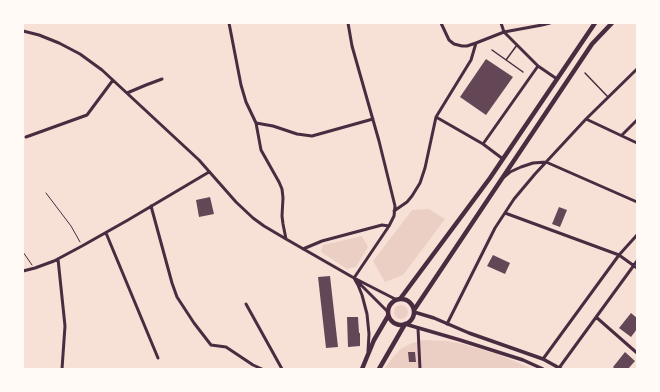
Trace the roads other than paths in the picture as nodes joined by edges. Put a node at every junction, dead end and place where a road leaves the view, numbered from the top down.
1 (229, 23) edge
2 (348, 23) edge
3 (441, 23) edge
4 (501, 23) edge
5 (550, 23) edge
6 (595, 23) edge
7 (612, 23) edge
8 (23, 31) edge
9 (504, 32) junction
10 (476, 43) junction
11 (517, 44) junction
12 (492, 50) dead end
13 (506, 60) junction
14 (538, 66) junction
15 (637, 69) edge
16 (523, 72) dead end
17 (585, 73) dead end
18 (162, 79) dead end
19 (557, 79) junction
20 (113, 80) junction
21 (127, 93) junction
22 (608, 98) junction
23 (436, 117) junction
24 (586, 118) junction
25 (373, 119) junction
26 (637, 120) edge
27 (256, 123) junction
28 (622, 135) junction
29 (26, 137) dead end
30 (637, 143) edge
31 (483, 144) junction
32 (502, 159) junction
33 (546, 162) junction
34 (209, 172) junction
35 (501, 180) junction
36 (637, 202) edge
37 (151, 206) junction
38 (394, 211) junction
39 (505, 213) junction
40 (389, 226) junction
41 (106, 233) junction
42 (637, 235) edge
43 (286, 239) junction
44 (302, 249) junction
45 (620, 255) junction
46 (58, 259) junction
47 (637, 261) edge
48 (633, 266) junction
49 (637, 268) edge
50 (23, 271) edge
51 (354, 278) junction
52 (399, 299) junction
53 (246, 304) dead end
54 (414, 311) junction
55 (388, 314) junction
56 (596, 317) junction
57 (405, 324) junction
58 (447, 324) junction
59 (418, 328) junction
60 (637, 353) edge
61 (368, 355) junction
62 (158, 358) dead end
63 (543, 359) junction
64 (560, 368) edge
65 (62, 369) edge
66 (262, 369) edge
67 (282, 369) edge
68 (362, 369) edge
69 (380, 369) edge
70 (420, 369) edge
71 (543, 369) edge

1 - 27 street
2 - 25 street
3 - 10 street
4 - 9 street
5 - 9 street
6 - 19 main road
7 - 35 main road
8 - 20 street
9 - 10 street
9 - 11 street
10 - 23 street
11 - 13 lane
11 - 14 street
12 - 13 lane
13 - 16 lane
14 - 19 street
14 - 31 street
15 - 22 street
17 - 22 lane
18 - 21 street
19 - 32 main road
20 - 21 street
20 - 29 street
21 - 34 street
22 - 24 street
23 - 31 street
23 - 38 street
24 - 28 street
24 - 33 street
25 - 27 street
25 - 38 street
26 - 28 street
27 - 43 street
28 - 30 street
31 - 32 street
32 - 52 main road
33 - 35 street
33 - 36 street
33 - 39 street
34 - 37 street
34 - 43 street
35 - 54 main road
37 - 41 street
37 - 66 street
38 - 40 street
39 - 45 street
39 - 58 street
40 - 44 street
40 - 51 street
41 - 46 street
41 - 62 street
42 - 45 street
43 - 44 street
44 - 51 street
45 - 48 street
45 - 63 street
46 - 50 street
46 - 65 street
47 - 48 street
48 - 49 street
48 - 56 street
51 - 52 street
51 - 55 street
51 - 61 street
52 - 54 main road
52 - 55 main road
53 - 67 street
54 - 57 main road
54 - 58 street
55 - 57 main road
55 - 61 main road
56 - 60 street
56 - 64 street
57 - 59 street
57 - 69 main road
58 - 63 street
59 - 70 street
59 - 71 street
61 - 68 main road
63 - 64 street

